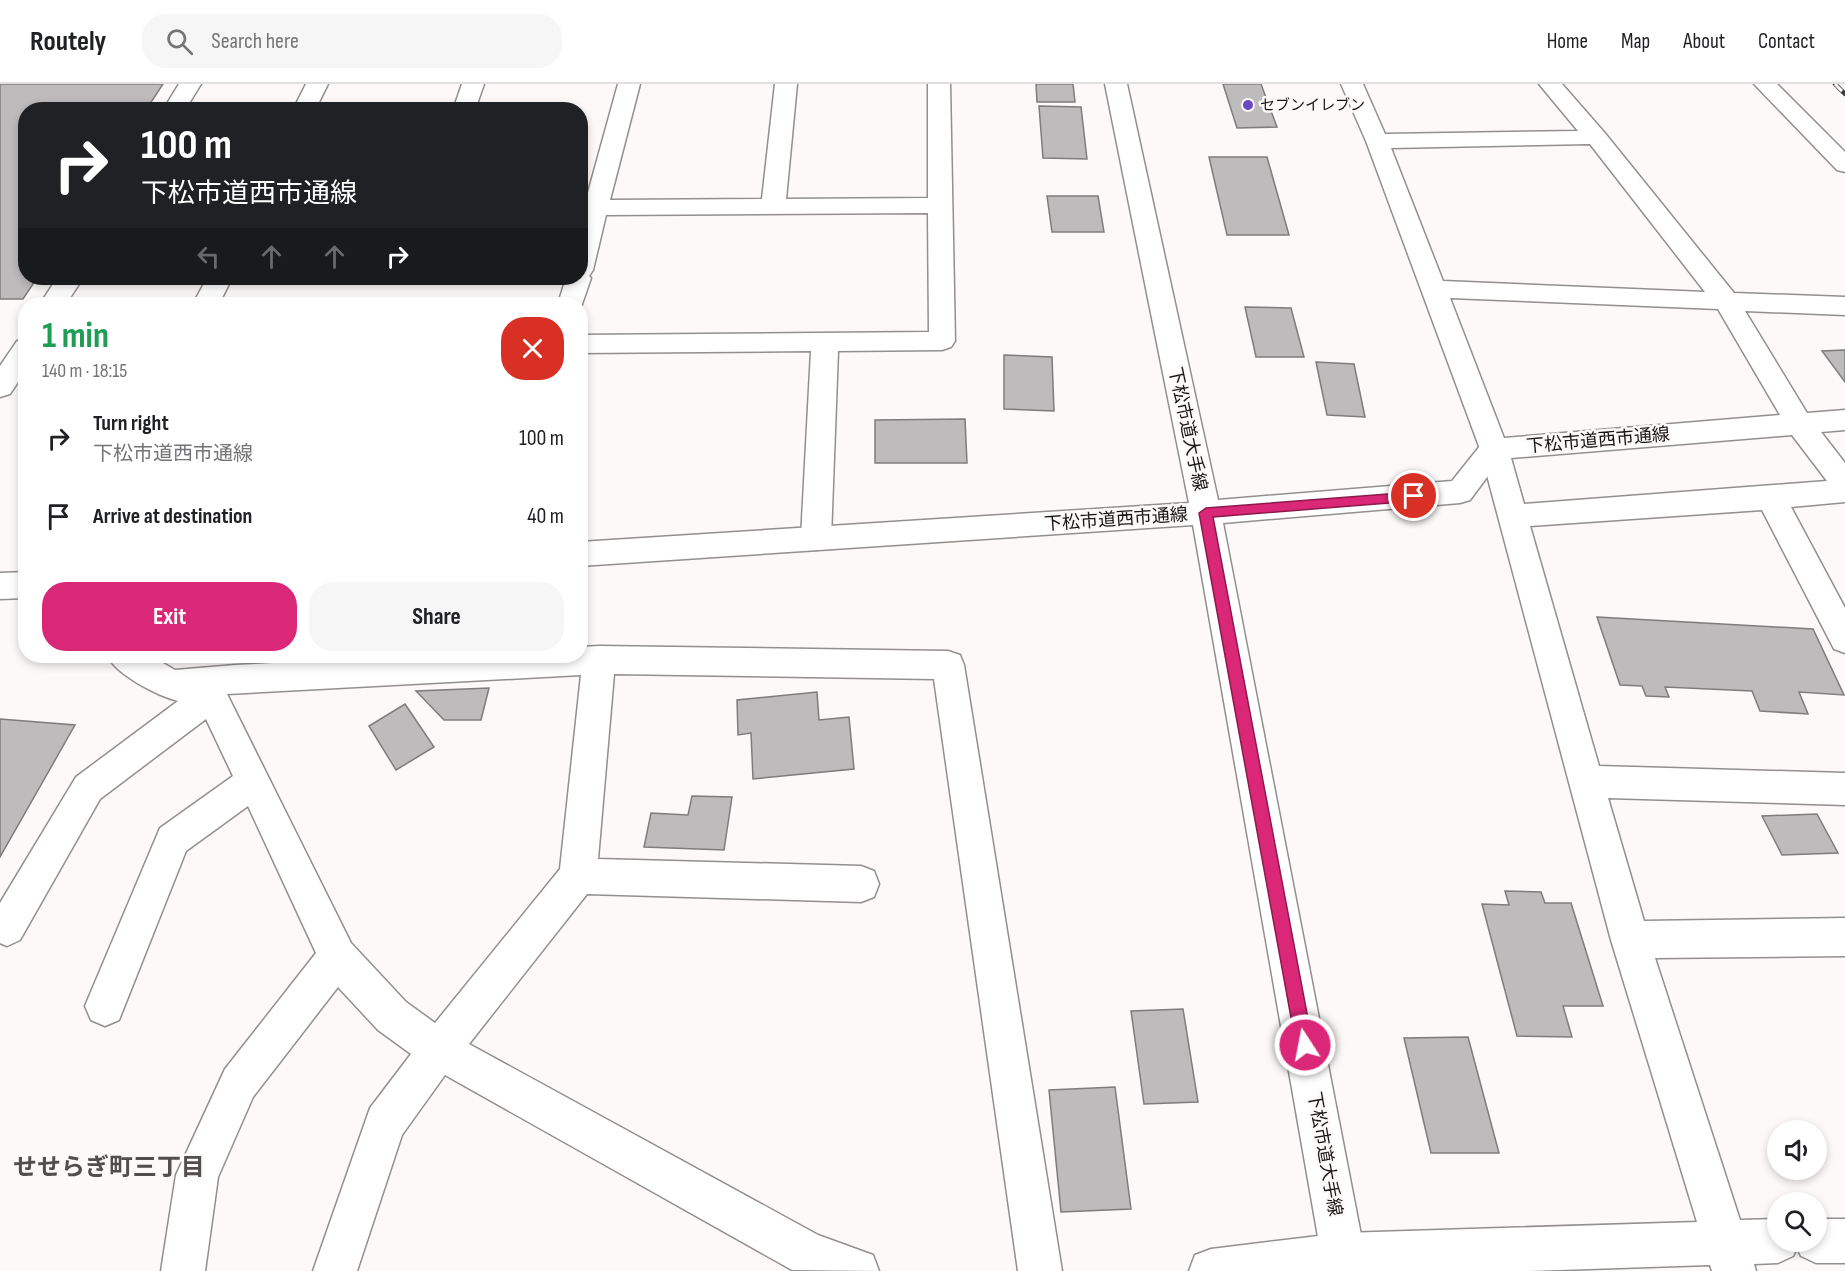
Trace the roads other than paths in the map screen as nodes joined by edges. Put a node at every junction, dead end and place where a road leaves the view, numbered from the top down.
1 (190, 84) edge
2 (317, 84) edge
3 (473, 84) edge
4 (629, 84) edge
5 (786, 84) edge
6 (939, 84) edge
7 (1116, 84) edge
8 (1352, 84) edge
9 (1550, 84) edge
10 (1766, 84) edge
11 (179, 102) edge
12 (308, 102) edge
13 (467, 102) edge
14 (1596, 137) junction
15 (1377, 141) junction
16 (1845, 165) edge
17 (773, 205) junction
18 (940, 205) junction
19 (589, 208) edge
20 (1432, 289) junction
21 (1727, 302) junction
22 (1845, 306) edge
23 (825, 343) junction
24 (588, 344) edge
25 (18, 361) edge
26 (0, 387) edge
27 (1845, 420) edge
28 (1798, 422) junction
29 (1494, 449) junction
30 (1845, 484) edge
31 (1845, 491) edge
32 (1771, 498) junction
33 (1206, 513) junction
34 (1513, 516) junction
35 (816, 538) junction
36 (588, 553) edge
37 (18, 585) edge
38 (0, 586) edge
39 (1845, 639) edge
40 (588, 660) edge
41 (599, 660) junction
42 (135, 663) edge
43 (443, 663) edge
44 (171, 685) junction
45 (211, 696) junction
46 (254, 781) junction
47 (1585, 781) junction
48 (1845, 789) edge
49 (578, 876) junction
50 (861, 884) dead end
51 (7, 927) dead end
52 (1845, 936) edge
53 (1629, 940) junction
54 (337, 957) junction
55 (105, 1005) dead end
56 (439, 1050) junction
57 (1827, 1241) edge
58 (1845, 1241) edge
59 (1767, 1244) edge
60 (1730, 1256) edge
61 (1345, 1263) edge
62 (183, 1271) edge
63 (335, 1271) edge
64 (857, 1271) edge
65 (1040, 1271) edge
66 (1211, 1271) edge

1 - 11 street
2 - 12 street
3 - 13 street
4 - 19 street
5 - 17 street
6 - 18 street
7 - 33 street, 下松市道大手線
8 - 15 street
9 - 14 street
10 - 16 street
14 - 15 street
14 - 21 street
15 - 20 street
17 - 18 street
17 - 19 street
18 - 23 street
20 - 21 street
20 - 29 street
21 - 22 street
21 - 28 street
23 - 24 street
23 - 35 street
25 - 26 street
27 - 28 street, 下松市道西市通線
28 - 29 street, 下松市道西市通線
28 - 30 street
29 - 33 street, 下松市道西市通線
29 - 34 street
31 - 32 street
32 - 34 street
32 - 39 street
33 - 35 street, 下松市道西市通線
33 - 61 street, 下松市道大手線
34 - 47 street
35 - 36 street, 下松市道西市通線
37 - 38 street
40 - 41 street
41 - 49 street
41 - 65 street
42 - 44 street
43 - 44 street
44 - 45 street
45 - 46 street
45 - 51 street
46 - 54 street
46 - 55 street
47 - 48 street
47 - 53 street
49 - 50 street
49 - 56 street
52 - 53 street
53 - 60 street
54 - 56 street
54 - 62 street
56 - 63 street
56 - 64 street
57 - 58 street
59 - 60 street
60 - 61 street
61 - 66 street

